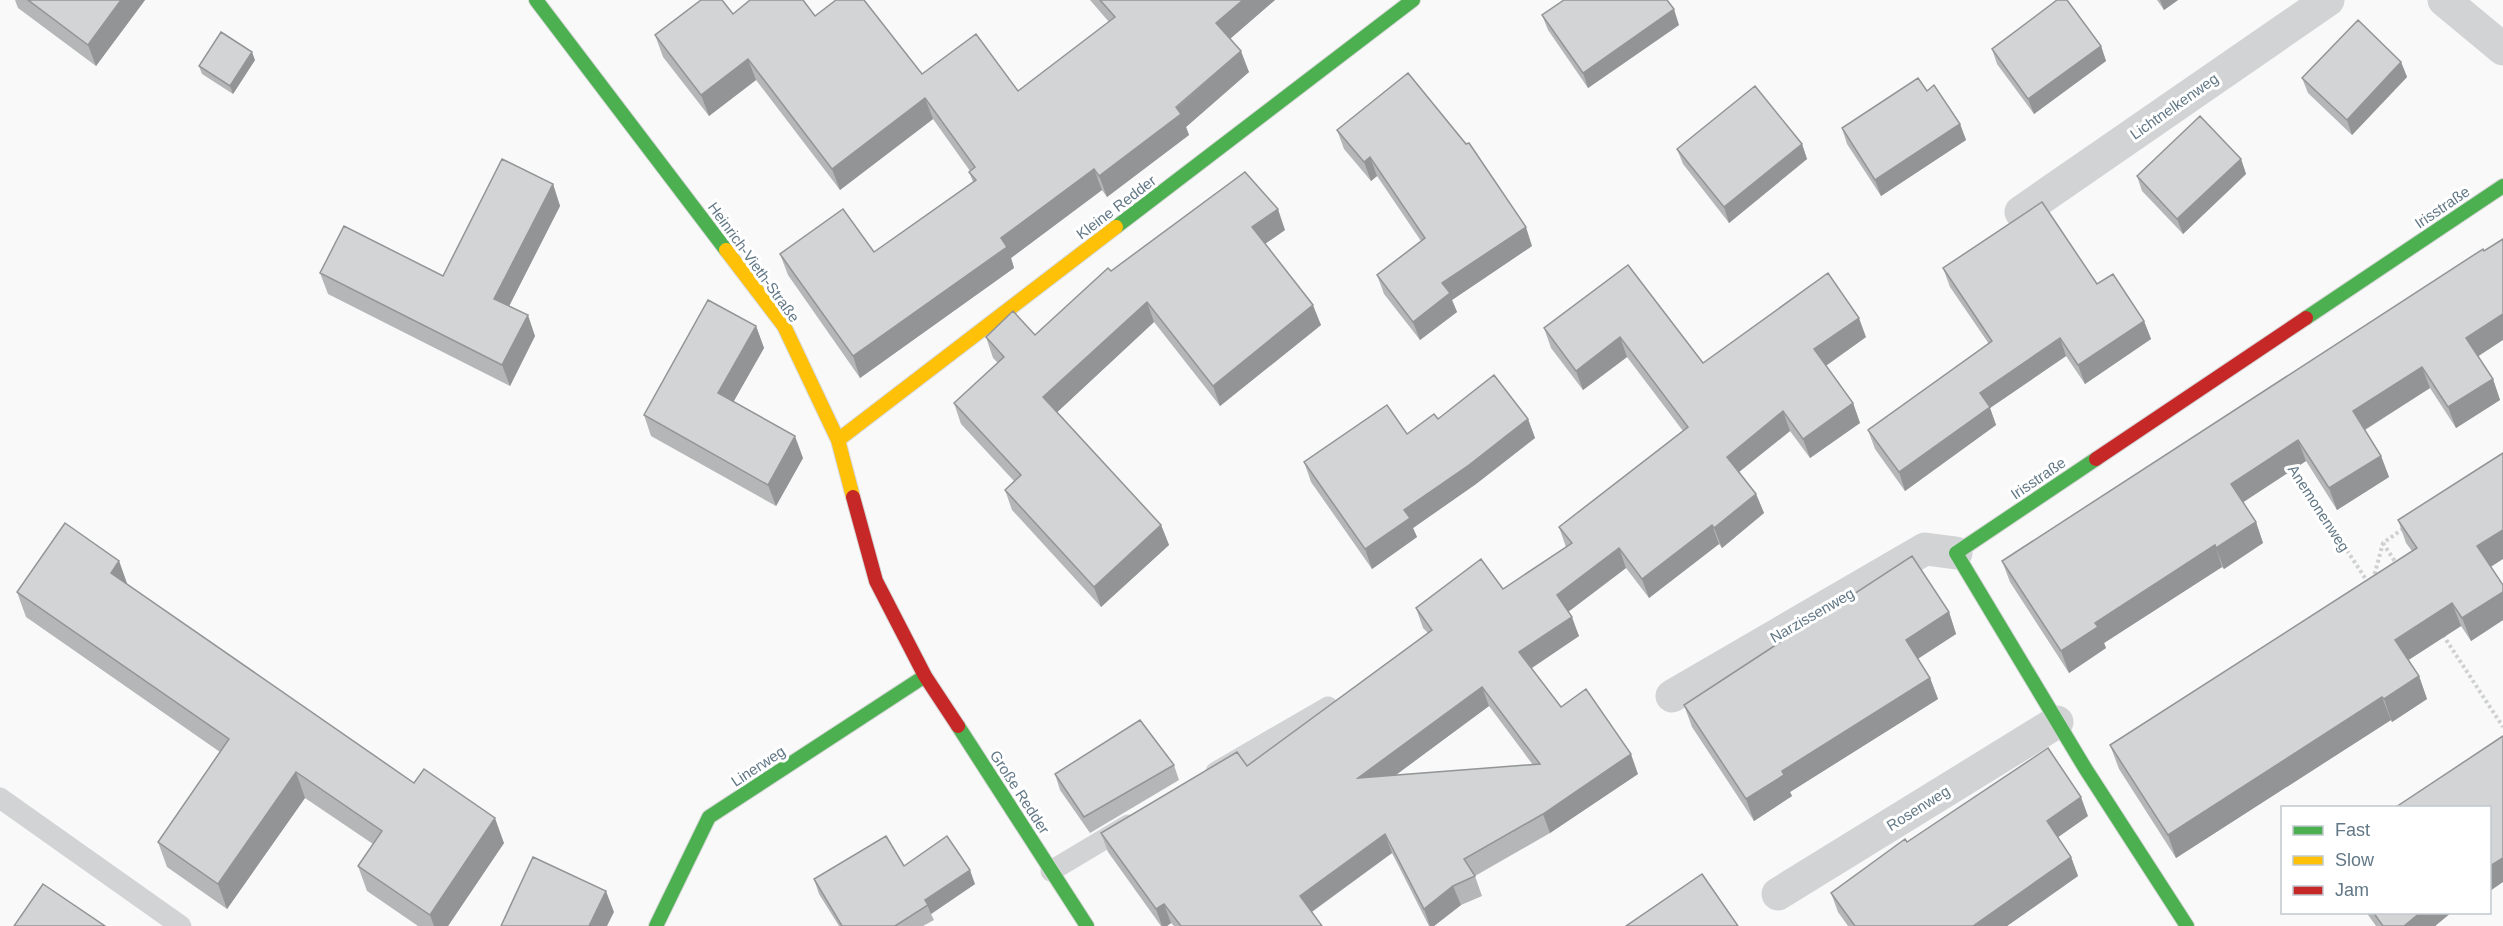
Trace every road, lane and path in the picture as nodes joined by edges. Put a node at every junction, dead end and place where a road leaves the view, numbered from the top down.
1 (536, 0) edge
2 (1413, 0) edge
3 (2328, 0) edge
4 (2444, 0) edge
5 (2503, 49) edge
6 (2503, 186) edge
7 (2021, 212) dead end
8 (838, 440) junction
9 (2287, 458) edge
10 (2410, 524) edge
11 (2383, 543) junction
12 (1956, 553) junction
13 (2402, 572) edge
14 (2440, 630) edge
15 (925, 676) junction
16 (1672, 696) dead end
17 (1328, 707) edge
18 (2057, 722) junction
19 (2503, 727) edge
20 (1197, 784) edge
21 (0, 798) edge
22 (1148, 813) edge
23 (1051, 870) junction
24 (1778, 894) dead end
25 (181, 926) edge
26 (656, 926) edge
27 (1087, 926) edge
28 (2187, 926) edge

1 - 8 street, Heinrich-Vieth-Straße
2 - 8 street, Kleine Redder
3 - 7 street, Lichtnelkenweg
4 - 5 street
6 - 12 street, Irisstraße
8 - 15 street, Heinrich-Vieth-Straße
9 - 11 path, Anemonenweg
10 - 11 path
11 - 13 path
12 - 16 street, Narzissenweg
12 - 18 street
14 - 19 path
15 - 23 street, Große Redder
15 - 26 street, Linerweg
17 - 20 lane
18 - 24 street, Rosenweg
18 - 28 street
21 - 25 lane
22 - 23 lane
23 - 27 street, Große Redder

